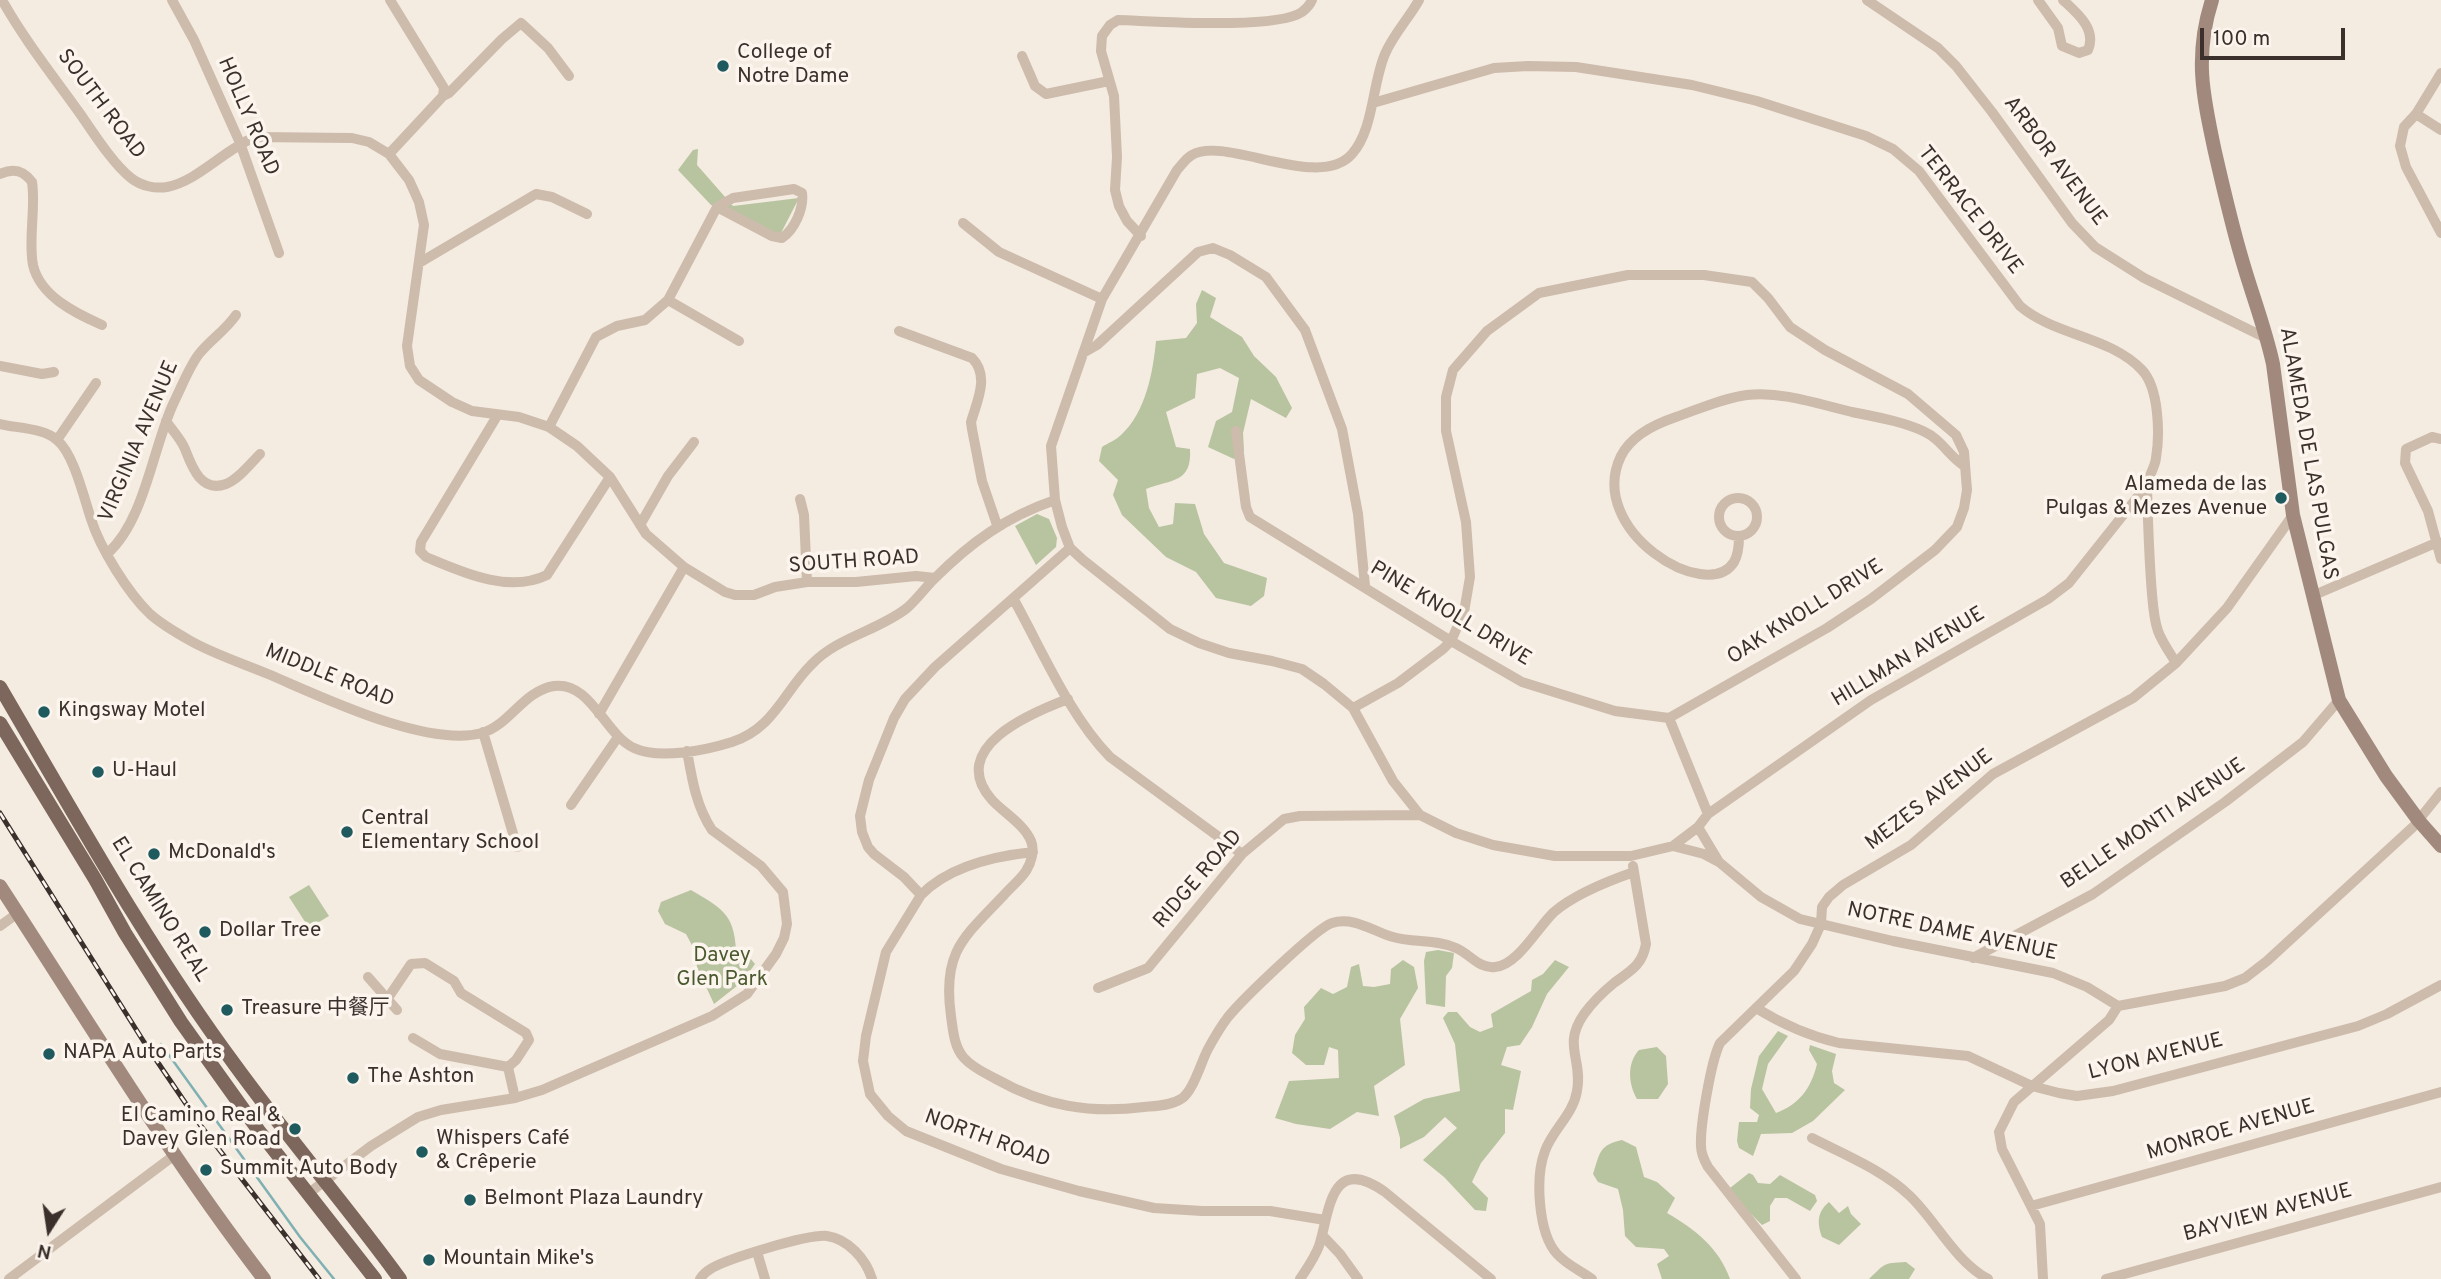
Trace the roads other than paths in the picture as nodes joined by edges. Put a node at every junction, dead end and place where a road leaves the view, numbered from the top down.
1 (2, 0) edge
2 (172, 0) edge
3 (390, 0) edge
4 (1312, 0) edge
5 (1419, 0) edge
6 (1867, 0) edge
7 (2038, 0) edge
8 (2063, 0) edge
9 (2212, 0) edge
10 (1022, 56) dead end
11 (2441, 73) edge
12 (569, 76) dead end
13 (1109, 81) junction
14 (443, 96) junction
15 (1373, 103) junction
16 (2416, 114) junction
17 (2441, 130) edge
18 (240, 142) junction
19 (389, 154) junction
20 (0, 173) edge
21 (717, 207) junction
22 (587, 214) dead end
23 (962, 223) dead end
24 (2441, 233) edge
25 (1141, 236) junction
26 (279, 253) dead end
27 (419, 263) junction
28 (1102, 299) junction
29 (668, 300) junction
30 (236, 315) dead end
31 (102, 325) dead end
32 (899, 331) dead end
33 (2268, 339) junction
34 (739, 341) dead end
35 (1083, 353) junction
36 (0, 366) edge
37 (54, 372) dead end
38 (96, 383) dead end
39 (497, 416) junction
40 (166, 421) junction
41 (0, 424) edge
42 (549, 427) junction
43 (1236, 431) dead end
44 (2441, 439) edge
45 (57, 440) junction
46 (694, 442) dead end
47 (260, 454) dead end
48 (1963, 465) junction
49 (610, 477) junction
50 (2147, 485) junction
51 (800, 499) dead end
52 (1055, 500) junction
53 (2293, 515) junction
54 (640, 525) junction
55 (996, 525) junction
56 (1739, 537) dead end
57 (2438, 542) junction
58 (1070, 548) junction
59 (108, 553) junction
60 (2441, 559) edge
61 (684, 567) junction
62 (935, 578) junction
63 (807, 582) junction
64 (1365, 586) junction
65 (2312, 596) junction
66 (1013, 598) junction
67 (1451, 640) junction
68 (2176, 663) junction
69 (0, 687) edge
70 (1068, 699) junction
71 (2339, 700) junction
72 (1353, 708) junction
73 (599, 713) junction
74 (1669, 718) junction
75 (0, 723) edge
76 (483, 732) junction
77 (618, 737) junction
78 (688, 751) junction
79 (2441, 792) edge
80 (1401, 793) junction
81 (570, 805) dead end
82 (1391, 814) junction
83 (1708, 814) junction
84 (1420, 815) junction
85 (2419, 821) junction
86 (1698, 827) junction
87 (1673, 846) junction
88 (2441, 846) edge
89 (517, 847) dead end
90 (1033, 852) junction
91 (1242, 854) junction
92 (1632, 856) junction
93 (1719, 862) junction
94 (1634, 872) junction
95 (0, 886) edge
96 (920, 895) junction
97 (18, 913) junction
98 (1821, 924) junction
99 (0, 926) edge
100 (1973, 958) junction
101 (368, 977) dead end
102 (2441, 985) edge
103 (1098, 988) dead end
104 (388, 998) junction
105 (2118, 1006) junction
106 (1756, 1008) junction
107 (397, 1010) dead end
108 (413, 1038) dead end
109 (508, 1067) junction
110 (2032, 1086) junction
111 (2441, 1092) edge
112 (515, 1098) junction
113 (1812, 1138) dead end
114 (176, 1154) junction
115 (324, 1181) junction
116 (2441, 1187) edge
117 (309, 1193) junction
118 (2031, 1206) junction
119 (1325, 1220) junction
120 (1322, 1235) junction
121 (757, 1252) junction
122 (9, 1279) edge
123 (264, 1279) edge
124 (375, 1279) edge
125 (400, 1279) edge
126 (700, 1279) edge
127 (765, 1279) edge
128 (872, 1279) edge
129 (1300, 1279) edge
130 (1357, 1279) edge
131 (1491, 1279) edge
132 (1592, 1279) edge
133 (1796, 1279) edge
134 (1987, 1279) edge
135 (2043, 1279) edge
136 (2106, 1279) edge

1 - 18 street, SOUTH ROAD
2 - 18 street, HOLLY ROAD
3 - 14 street
4 - 13 street
5 - 15 street
6 - 33 street, ARBOR AVENUE
7 - 8 street
9 - 33 main road, ALAMEDA DE LAS PULGAS
10 - 13 street
11 - 16 street
12 - 14 street
13 - 25 street
14 - 19 street
15 - 25 street
15 - 50 street, TERRACE DRIVE
16 - 17 street
16 - 24 street
18 - 19 street, SOUTH ROAD
18 - 26 street, HOLLY ROAD
19 - 27 street, SOUTH ROAD
20 - 31 street
21 - 21 street
21 - 29 street
22 - 27 street
23 - 28 street
25 - 28 street
27 - 39 street, SOUTH ROAD
28 - 35 street
29 - 34 street
29 - 42 street
30 - 40 street, VIRGINIA AVENUE
32 - 55 street
33 - 53 main road, ALAMEDA DE LAS PULGAS
35 - 52 street
35 - 64 street
36 - 37 street
38 - 45 street
39 - 42 street, SOUTH ROAD
39 - 49 street
40 - 47 street
40 - 59 street, VIRGINIA AVENUE
41 - 45 street
42 - 49 street, SOUTH ROAD
43 - 64 street, PINE KNOLL DRIVE
44 - 57 street
45 - 59 street, MIDDLE ROAD
46 - 54 street
48 - 56 street
48 - 67 street, OAK KNOLL DRIVE
48 - 74 street, OAK KNOLL DRIVE
49 - 54 street, SOUTH ROAD
50 - 68 street, TERRACE DRIVE
50 - 83 street, HILLMAN AVENUE
51 - 63 street
52 - 55 street
52 - 58 street
53 - 65 main road, ALAMEDA DE LAS PULGAS
53 - 68 street, MEZES AVENUE
54 - 61 street, SOUTH ROAD
55 - 62 street
57 - 60 street
57 - 65 street
58 - 66 street
58 - 72 street, NOTRE DAME AVENUE
59 - 76 street, MIDDLE ROAD
61 - 63 street, SOUTH ROAD
61 - 73 street
62 - 63 street, SOUTH ROAD
62 - 78 street
64 - 67 street, PINE KNOLL DRIVE
65 - 71 main road, ALAMEDA DE LAS PULGAS
66 - 70 street
66 - 96 street
67 - 72 street
67 - 74 street, PINE KNOLL DRIVE
68 - 98 street, MEZES AVENUE
69 - 115 main road, EL CAMINO REAL
70 - 90 street
70 - 91 street
71 - 85 main road, ALAMEDA DE LAS PULGAS
71 - 100 street, BELLE MONTI AVENUE
72 - 80 street, NOTRE DAME AVENUE
73 - 76 street
73 - 77 street
74 - 83 street
75 - 117 main road, EL CAMINO REAL
76 - 89 street
77 - 78 street
77 - 81 street
78 - 112 street
79 - 85 street
80 - 82 street
80 - 84 street, NOTRE DAME AVENUE
82 - 84 street, RIDGE ROAD
82 - 91 street, RIDGE ROAD
83 - 86 street, HILLMAN AVENUE
84 - 92 street, NOTRE DAME AVENUE
85 - 88 main road, ALAMEDA DE LAS PULGAS
85 - 105 street
86 - 87 street, HILLMAN AVENUE
86 - 93 street, NOTRE DAME AVENUE
87 - 92 street, NOTRE DAME AVENUE
87 - 93 street, NOTRE DAME AVENUE
90 - 94 street
90 - 96 street
91 - 103 street, RIDGE ROAD
92 - 94 street
93 - 98 street, NOTRE DAME AVENUE
94 - 132 street
95 - 97 main road
96 - 119 street, NORTH ROAD
97 - 99 street
97 - 114 main road
98 - 100 street, NOTRE DAME AVENUE
98 - 106 street, MEZES AVENUE
100 - 105 street, NOTRE DAME AVENUE
101 - 104 street
102 - 110 street, LYON AVENUE
104 - 107 street
104 - 109 street
105 - 110 street
106 - 110 street, LYON AVENUE
106 - 133 street, MEZES AVENUE
108 - 109 street
109 - 112 street
110 - 118 street
111 - 118 street, MONROE AVENUE
112 - 115 street
113 - 134 street
114 - 122 street
114 - 123 main road
115 - 117 street
115 - 125 main road, EL CAMINO REAL
116 - 136 street, BAYVIEW AVENUE
117 - 124 main road, EL CAMINO REAL
118 - 135 street
119 - 120 street
119 - 131 street
120 - 129 street
120 - 130 street
121 - 126 street
121 - 127 street
121 - 128 street

